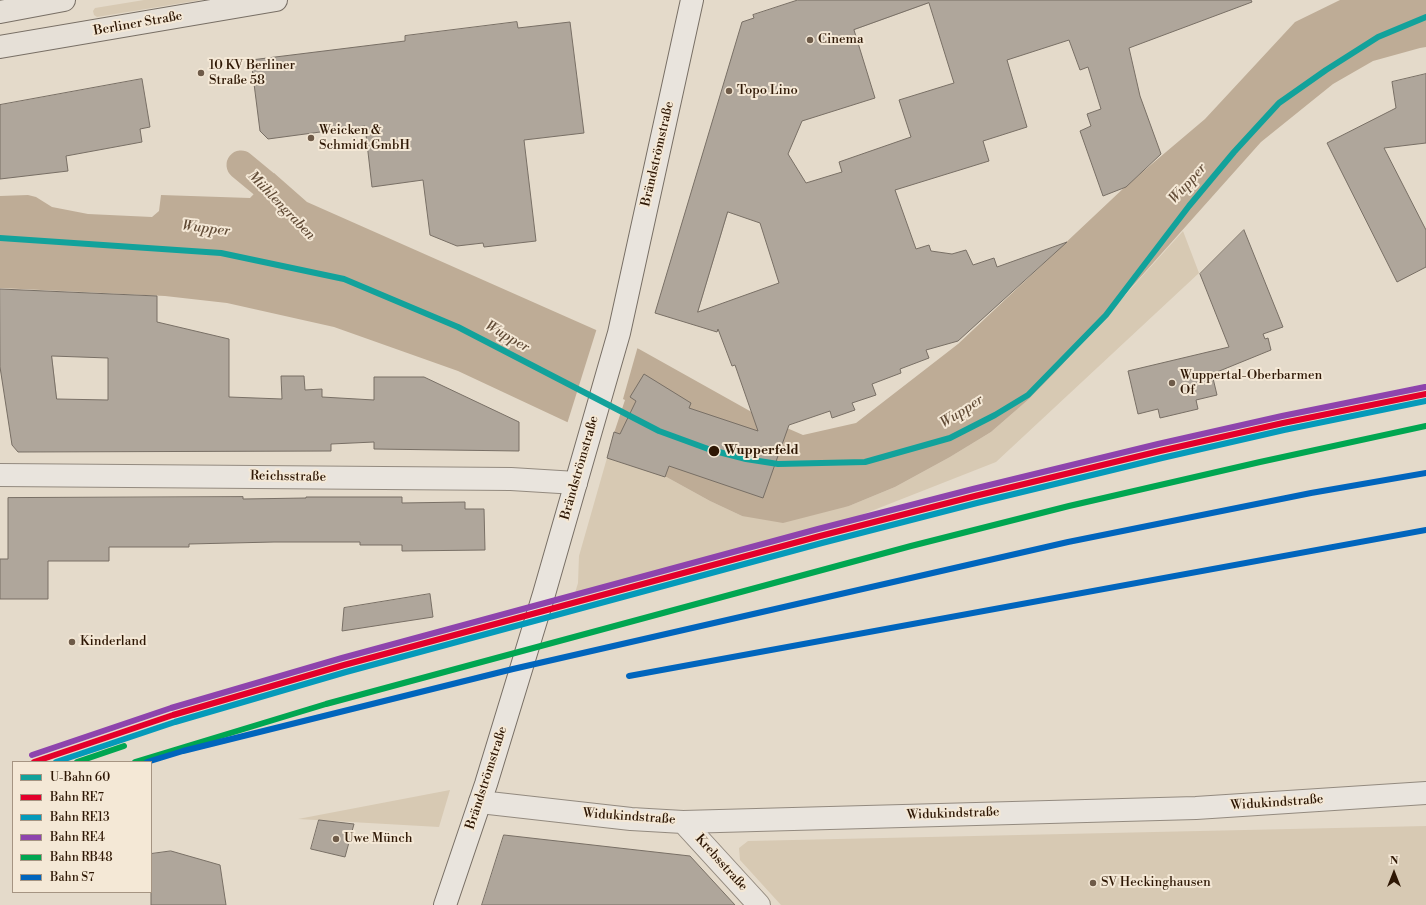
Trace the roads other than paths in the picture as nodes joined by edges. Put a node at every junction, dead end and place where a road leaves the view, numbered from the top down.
1 (64, 0) edge
2 (276, 0) edge
3 (692, 0) edge
4 (40, 2) edge
5 (0, 12) edge
6 (65, 36) junction
7 (0, 47) edge
8 (0, 475) edge
9 (576, 483) junction
10 (483, 793) junction
11 (1426, 793) edge
12 (683, 822) junction
13 (445, 905) edge
14 (759, 905) edge

1 - 4 main road
2 - 6 main road, Berliner Straße
3 - 9 street, Brändströmstraße
4 - 5 main road
4 - 6 main road
6 - 7 main road, Berliner Straße
8 - 9 street, Reichsstraße
9 - 10 street, Brändströmstraße
10 - 12 street, Widukindstraße
10 - 13 street, Brändströmstraße
11 - 12 street, Widukindstraße
12 - 14 street, Krebsstraße

